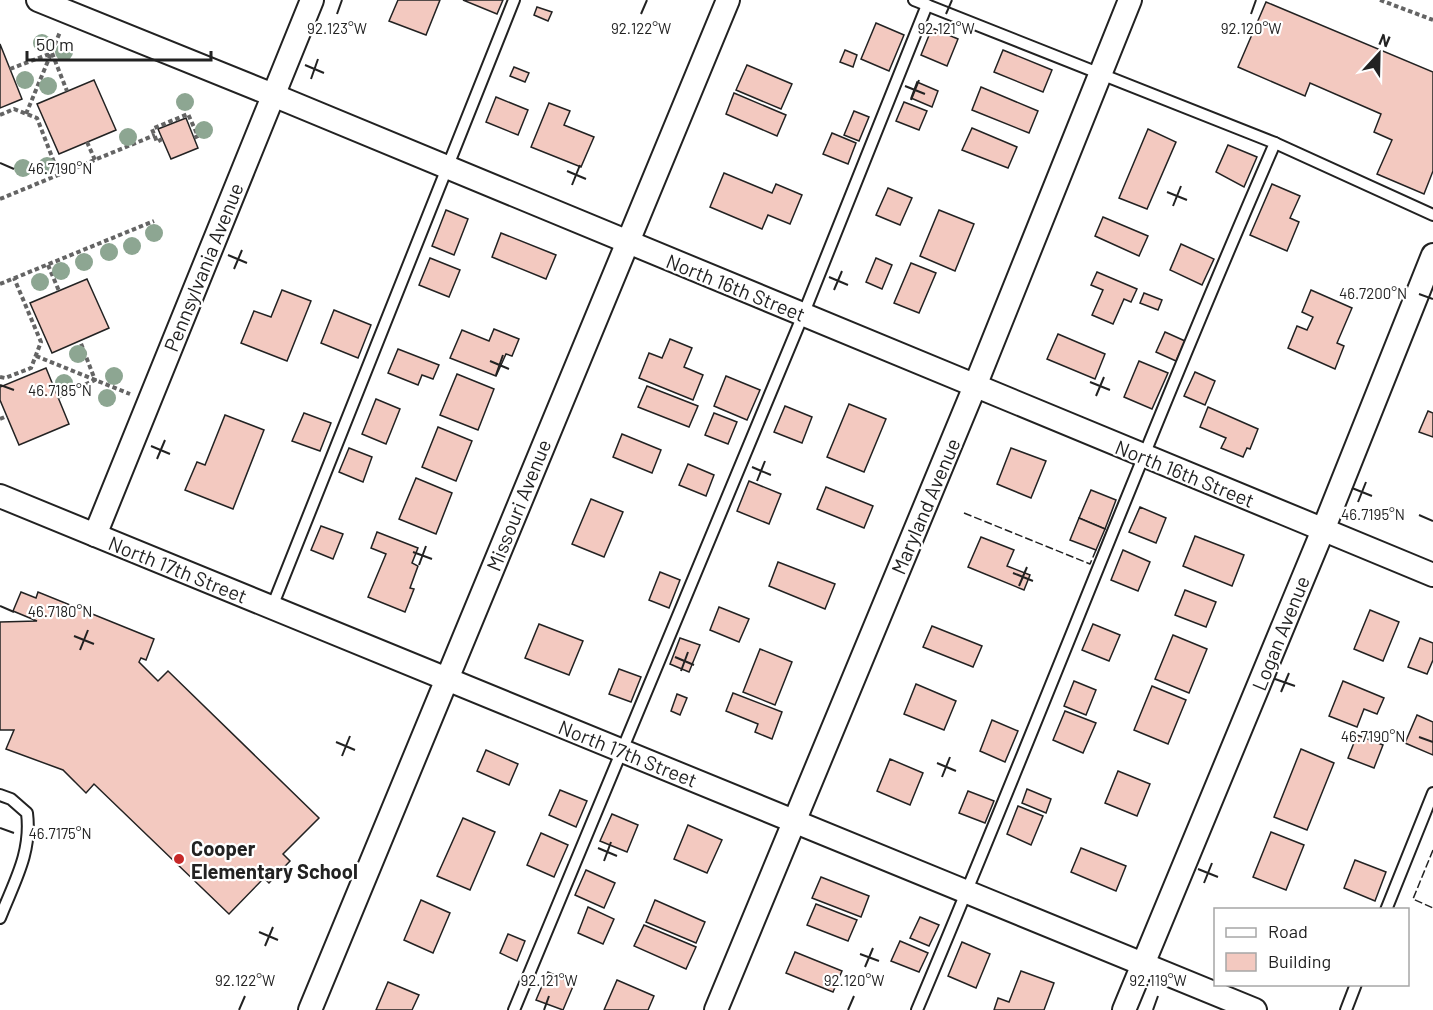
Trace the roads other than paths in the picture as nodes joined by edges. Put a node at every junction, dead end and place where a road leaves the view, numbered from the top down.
1 (38, 0) edge
2 (312, 0) edge
3 (514, 0) edge
4 (728, 0) edge
5 (914, 0) edge
6 (1130, 0) edge
7 (927, 5) junction
8 (1101, 74) junction
9 (273, 94) junction
10 (1275, 143) junction
11 (447, 167) junction
12 (1433, 215) edge
13 (627, 242) junction
14 (1433, 255) edge
15 (803, 315) junction
16 (975, 386) junction
17 (1144, 456) junction
18 (0, 496) edge
19 (1323, 530) junction
20 (95, 535) junction
21 (1433, 575) edge
22 (272, 608) junction
23 (446, 679) junction
24 (623, 751) junction
25 (1433, 793) edge
26 (0, 795) edge
27 (794, 821) junction
28 (967, 892) junction
29 (1386, 908) edge
30 (0, 918) edge
31 (1144, 964) junction
32 (1355, 986) edge
33 (310, 1010) edge
34 (514, 1010) edge
35 (716, 1010) edge
36 (917, 1010) edge
37 (1124, 1010) edge
38 (1255, 1010) edge
39 (1346, 1010) edge

1 - 9 street, North 16th Street
2 - 9 street, Pennsylvania Avenue
3 - 11 lane
4 - 13 street, Missouri Avenue
5 - 7 lane
6 - 8 street, Maryland Avenue
7 - 8 lane
7 - 15 lane
8 - 10 lane
8 - 16 street, Maryland Avenue
9 - 11 street, North 16th Street
9 - 20 street, Pennsylvania Avenue
10 - 12 lane
10 - 17 lane
11 - 13 street, North 16th Street
11 - 22 lane
13 - 15 street, North 16th Street
13 - 23 street, Missouri Avenue
14 - 19 street, Logan Avenue
15 - 16 street, North 16th Street
15 - 24 lane
16 - 17 street, North 16th Street
16 - 27 street, Maryland Avenue
17 - 19 street, North 16th Street
17 - 28 lane
18 - 20 street, North 17th Street
19 - 21 street, North 16th Street
19 - 31 street, Logan Avenue
20 - 22 street, North 17th Street
22 - 23 street, North 17th Street
23 - 24 street, North 17th Street
23 - 33 street, Missouri Avenue
24 - 27 street, North 17th Street
24 - 34 lane
25 - 29 lane
26 - 30 lane
27 - 28 street, North 17th Street
27 - 35 street, Maryland Avenue
28 - 31 street, North 17th Street
28 - 36 lane
31 - 37 street, Logan Avenue
31 - 38 street, North 17th Street
32 - 39 lane

